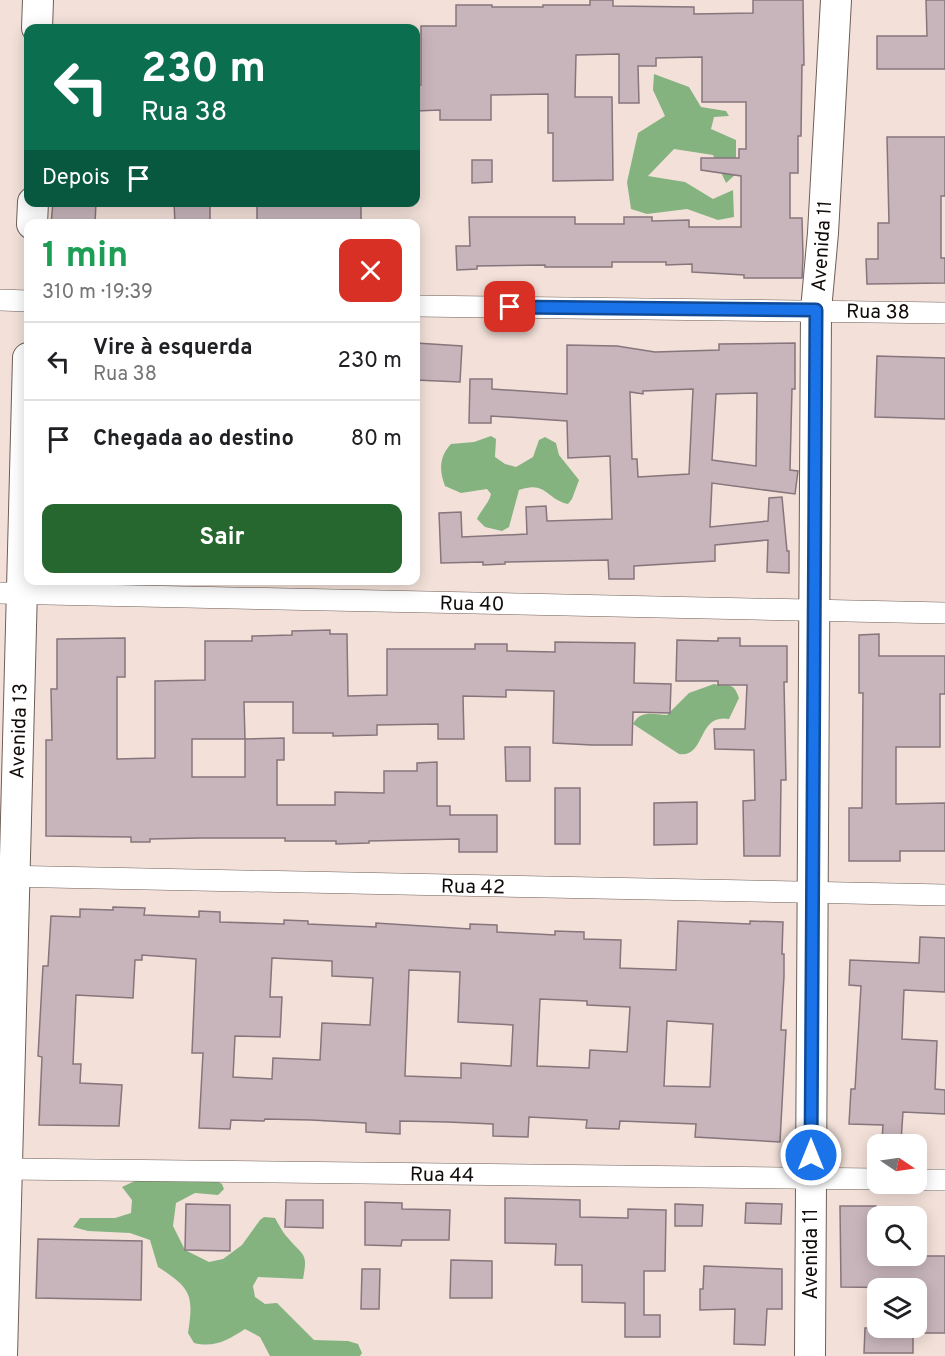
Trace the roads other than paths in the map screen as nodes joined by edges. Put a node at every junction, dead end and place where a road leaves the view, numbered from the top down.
1 (38, 0) edge
2 (836, 0) edge
3 (37, 24) edge
4 (0, 300) edge
5 (24, 301) edge
6 (420, 306) edge
7 (816, 310) junction
8 (945, 313) edge
9 (24, 413) edge
10 (11, 593) edge
11 (814, 610) junction
12 (945, 613) edge
13 (7, 877) edge
14 (813, 893) junction
15 (945, 895) edge
16 (4, 1130) edge
17 (7, 1169) junction
18 (811, 1179) junction
19 (867, 1179) edge
20 (927, 1180) edge
21 (945, 1180) edge
22 (2, 1356) edge
23 (810, 1356) edge

1 - 3 street
2 - 7 street, Avenida 11
4 - 5 street
6 - 7 street, Rua 38
7 - 8 street, Rua 38
7 - 11 street, Avenida 11
9 - 10 street, Avenida 13
10 - 11 street, Rua 40
10 - 13 street, Avenida 13
11 - 12 street, Rua 40
11 - 14 street, Avenida 11
13 - 14 street, Rua 42
13 - 16 street, Avenida 13
14 - 15 street, Rua 42
14 - 18 street, Avenida 11
16 - 17 street, Avenida 13
17 - 18 street, Rua 44
17 - 22 street, Avenida 13
18 - 19 street, Rua 44
18 - 23 street, Avenida 11
20 - 21 street

